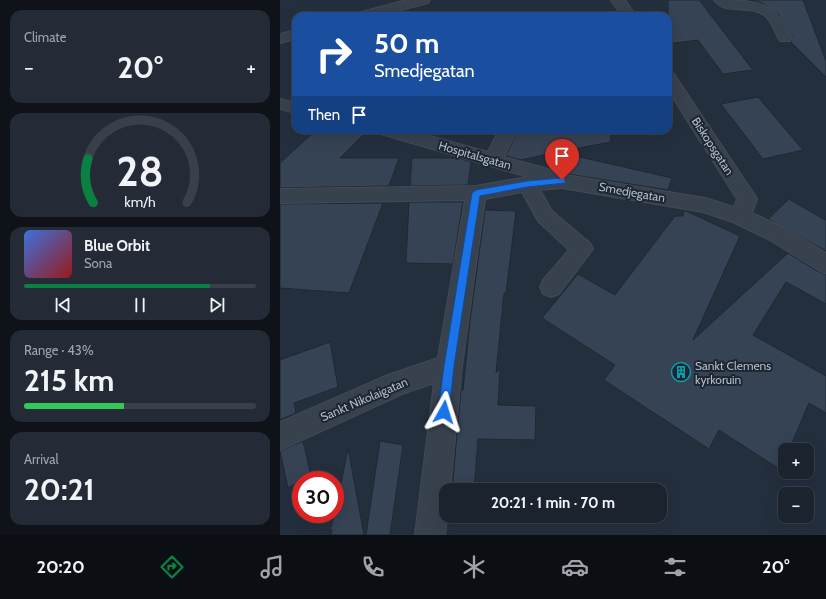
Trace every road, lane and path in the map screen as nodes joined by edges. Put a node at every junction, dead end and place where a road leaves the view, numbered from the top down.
1 (423, 0) edge
2 (618, 0) edge
3 (721, 0) edge
4 (377, 12) edge
5 (626, 12) edge
6 (292, 35) edge
7 (785, 38) dead end
8 (280, 39) edge
9 (672, 83) edge
10 (280, 104) edge
11 (292, 107) edge
12 (401, 134) edge
13 (506, 134) edge
14 (493, 160) junction
15 (562, 180) junction
16 (527, 184) junction
17 (476, 193) junction
18 (280, 196) edge
19 (740, 217) junction
20 (826, 264) edge
21 (551, 287) dead end
22 (449, 366) junction
23 (280, 436) edge
24 (430, 535) edge

1 - 4 street
2 - 5 street
3 - 7 street
6 - 8 street
9 - 19 street, Biskopsgatan
10 - 11 street
12 - 14 street, Hospitalsgatan
13 - 14 street
14 - 15 street, Hospitalsgatan
15 - 16 street, Smedjegatan
15 - 19 street, Smedjegatan
16 - 17 street, Smedjegatan
16 - 21 street
17 - 18 street, Smedjegatan
17 - 22 street
19 - 20 street, Smedjegatan
22 - 23 street, Sankt Nikolaigatan
22 - 24 street

